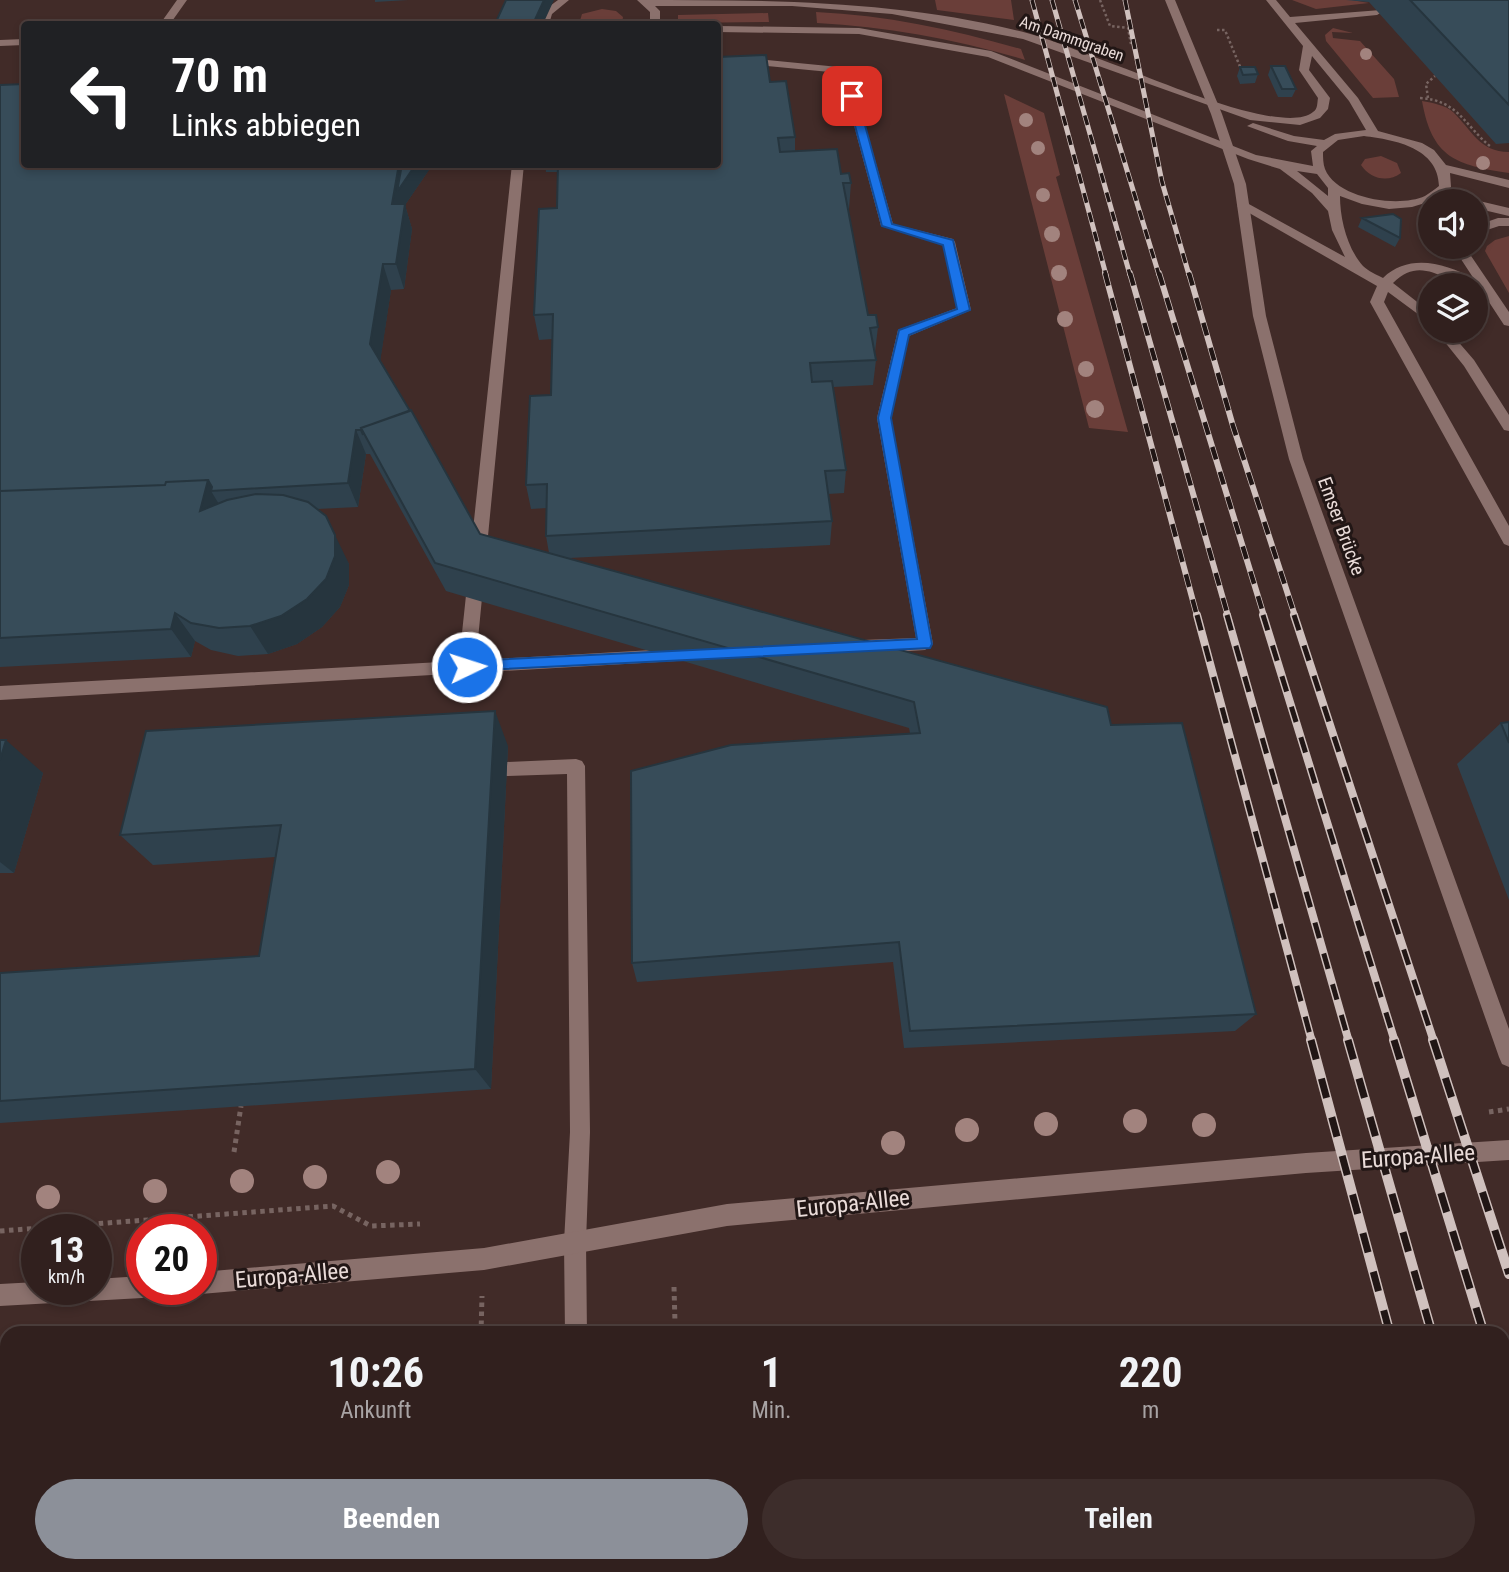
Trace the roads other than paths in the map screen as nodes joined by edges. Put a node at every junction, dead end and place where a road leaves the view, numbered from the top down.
1 (182, 0) edge
2 (564, 0) edge
3 (1170, 0) edge
4 (1271, 0) edge
5 (792, 1) edge
6 (645, 2) edge
7 (1377, 12) dead end
8 (1289, 20) junction
9 (166, 21) edge
10 (545, 21) edge
11 (655, 21) edge
12 (721, 29) edge
13 (21, 42) edge
14 (0, 43) edge
15 (1309, 45) junction
16 (721, 63) edge
17 (1201, 101) junction
18 (1374, 134) junction
19 (1324, 143) junction
20 (1280, 165) junction
21 (518, 168) edge
22 (1443, 168) junction
23 (1319, 171) junction
24 (1509, 184) edge
25 (1334, 187) junction
26 (1443, 189) edge
27 (1418, 202) edge
28 (1243, 206) junction
29 (1488, 207) edge
30 (1333, 209) junction
31 (1509, 212) edge
32 (1509, 222) edge
33 (1488, 225) edge
34 (1467, 259) edge
35 (1491, 296) junction
36 (1377, 302) junction
37 (1418, 309) edge
38 (1509, 322) edge
39 (1452, 343) edge
40 (1509, 426) edge
41 (1509, 540) edge
42 (844, 648) edge
43 (709, 654) edge
44 (467, 667) junction
45 (0, 693) edge
46 (507, 769) dead end
47 (1509, 1057) edge
48 (1509, 1150) edge
49 (575, 1242) junction
50 (217, 1282) edge
51 (126, 1288) edge
52 (0, 1295) edge
53 (576, 1326) edge

1 - 9 street
2 - 10 street
3 - 28 street, Emser Brücke
4 - 8 street
5 - 6 street, Am Dammgraben
5 - 17 street, Am Dammgraben
6 - 11 street
7 - 8 street
8 - 15 street
12 - 20 street
13 - 14 street
15 - 17 street, Am Dammgraben
15 - 18 street
16 - 42 street
17 - 19 street
18 - 19 street
18 - 22 street
19 - 23 street
20 - 23 street
20 - 30 street
21 - 44 street
22 - 24 street
22 - 26 street
23 - 25 street
25 - 27 street
25 - 30 street
28 - 37 street
28 - 47 street, Emser Brücke
29 - 31 street
30 - 36 street
32 - 33 street
34 - 35 street
35 - 36 street
35 - 38 street
36 - 41 street
39 - 40 street
43 - 44 street
44 - 45 street
46 - 49 street
48 - 49 street, Europa-Allee
49 - 50 street, Europa-Allee
49 - 53 street
51 - 52 street

